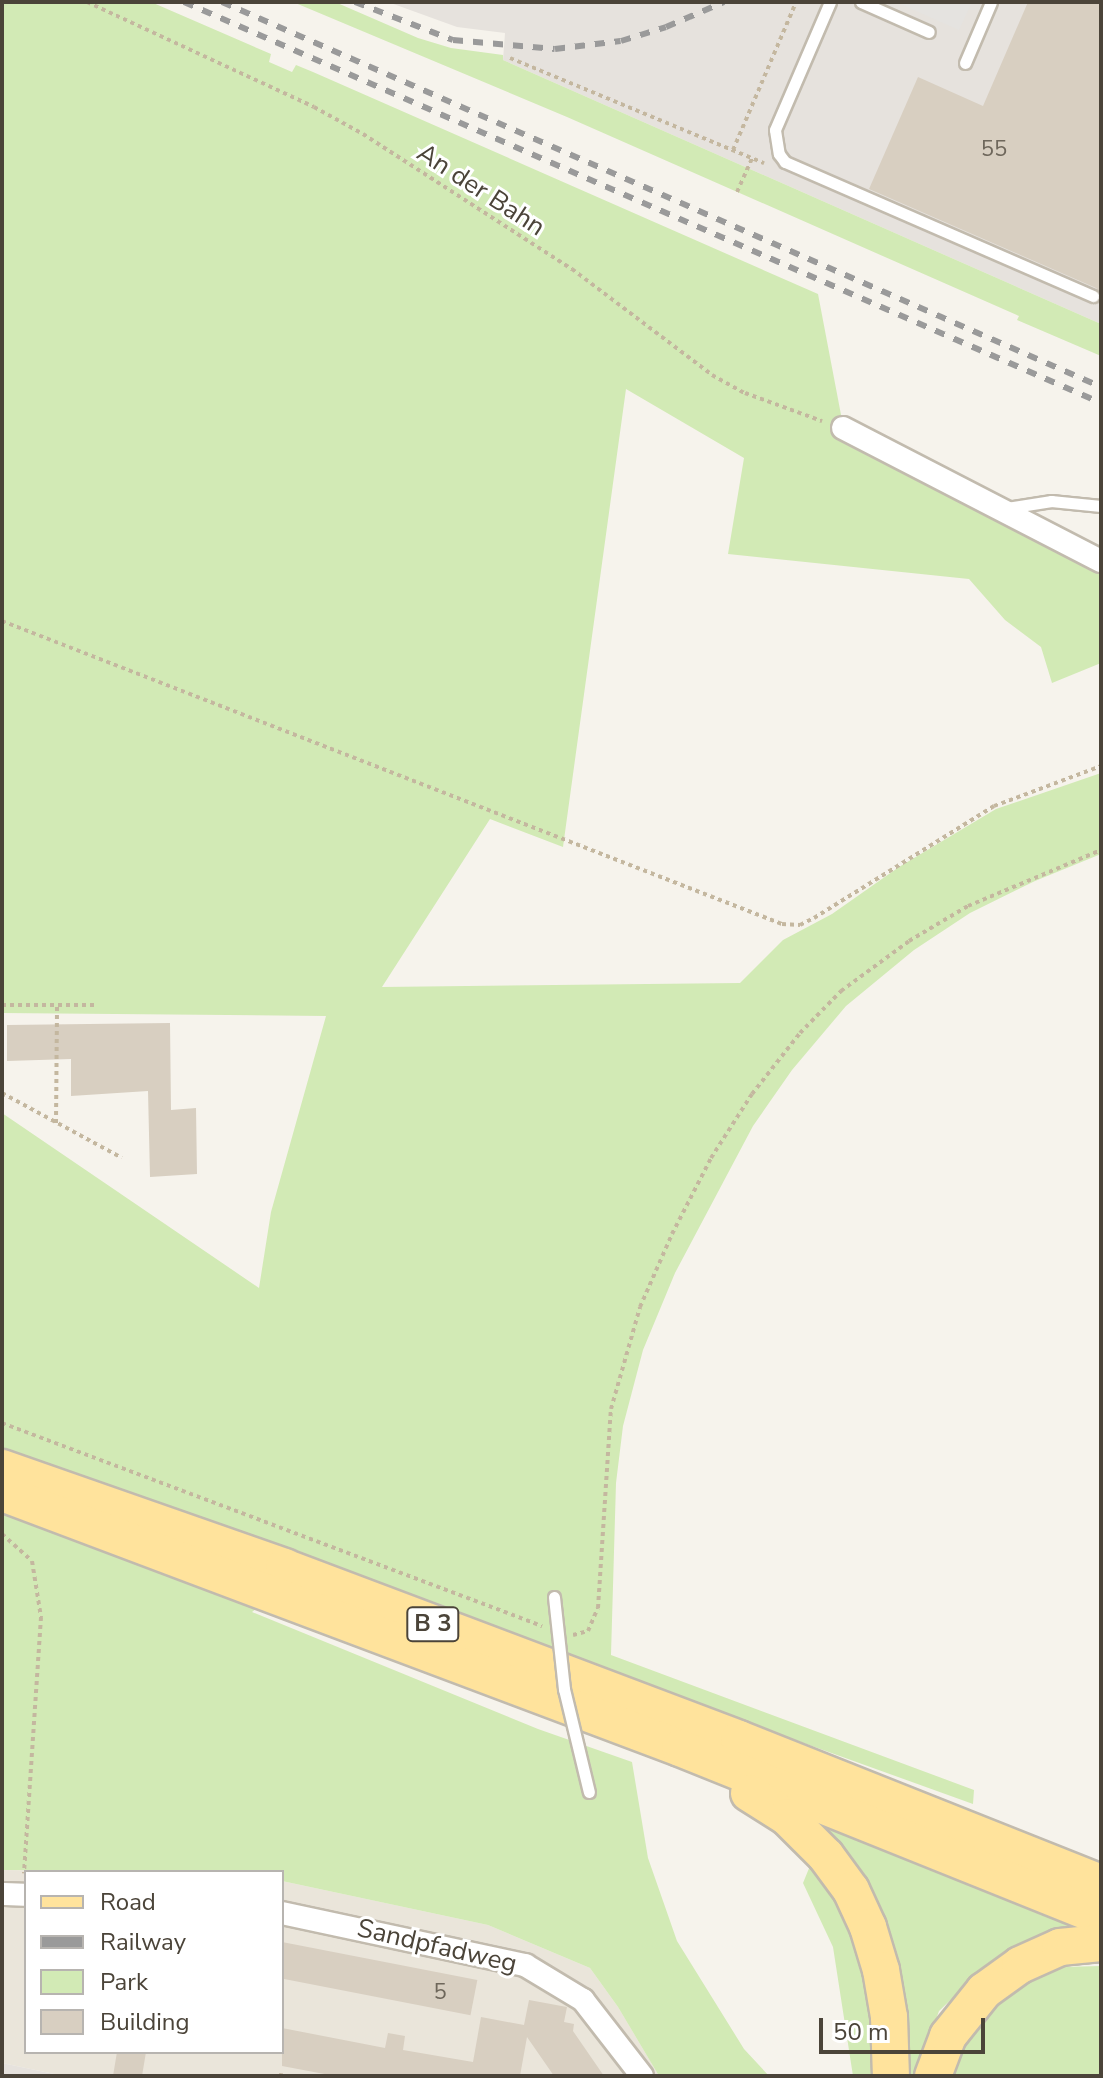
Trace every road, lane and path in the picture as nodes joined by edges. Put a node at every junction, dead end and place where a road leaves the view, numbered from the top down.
1 (87, 2) edge
2 (796, 2) edge
3 (830, 2) edge
4 (861, 2) edge
5 (991, 2) edge
6 (929, 32) dead end
7 (510, 58) dead end
8 (965, 63) dead end
9 (733, 150) junction
10 (752, 158) junction
11 (798, 169) junction
12 (737, 192) dead end
13 (1093, 296) dead end
14 (843, 428) joint
15 (1101, 506) edge
16 (996, 509) junction
17 (1101, 561) edge
18 (2, 621) edge
19 (1101, 766) edge
20 (1101, 850) edge
21 (2, 1005) edge
22 (57, 1005) junction
23 (95, 1005) dead end
24 (2, 1093) edge
25 (56, 1123) junction
26 (122, 1158) dead end
27 (2, 1423) edge
28 (2, 1468) edge
29 (2, 1493) edge
30 (2, 1534) edge
31 (554, 1597) dead end
32 (555, 1630) dead end
33 (568, 1634) dead end
34 (680, 1748) junction
35 (589, 1792) dead end
36 (1101, 1883) edge
37 (17, 1895) edge
38 (284, 1913) edge
39 (1101, 1917) edge
40 (1101, 1943) edge
41 (279, 2075) edge
42 (287, 2076) edge
43 (642, 2076) edge
44 (891, 2076) edge
45 (933, 2076) edge

1 - 14 path, An der Bahn
2 - 9 path
3 - 11 lane
4 - 6 lane
5 - 8 lane
7 - 9 path
9 - 10 path
10 - 11 path
10 - 12 path
11 - 13 lane
14 - 16 street
15 - 16 lane
16 - 17 street
18 - 19 path
20 - 33 path
21 - 22 path
22 - 23 path
22 - 25 path
24 - 25 path
25 - 26 path
27 - 32 path
28 - 36 main road, B 3
29 - 34 main road, B 3
30 - 37 path
31 - 35 lane, bridge
34 - 39 main road, B 3
34 - 44 main road
38 - 43 street, Sandpfadweg
40 - 45 main road
41 - 42 path

